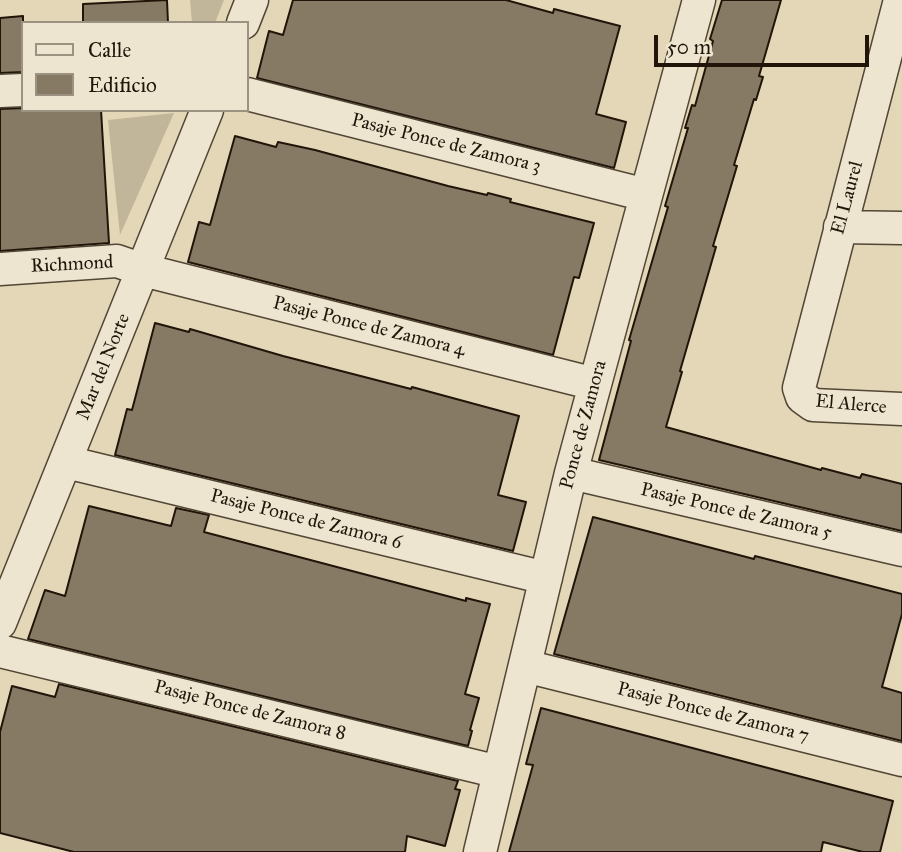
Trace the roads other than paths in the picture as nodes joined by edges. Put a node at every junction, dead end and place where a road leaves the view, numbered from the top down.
1 (252, 0) edge
2 (900, 0) edge
3 (694, 1) edge
4 (244, 21) edge
5 (895, 43) edge
6 (21, 90) edge
7 (0, 91) edge
8 (248, 93) edge
9 (206, 112) edge
10 (646, 195) junction
11 (840, 227) junction
12 (902, 228) edge
13 (0, 269) edge
14 (143, 270) junction
15 (595, 384) junction
16 (802, 397) joint
17 (902, 409) edge
18 (66, 462) junction
19 (571, 473) junction
20 (902, 550) edge
21 (546, 578) junction
22 (0, 623) edge
23 (0, 651) edge
24 (524, 666) junction
25 (902, 760) edge
26 (499, 772) junction
27 (480, 852) edge

1 - 4 street
2 - 5 street, El Laurel
3 - 10 street, Ponce de Zamora
5 - 11 street, El Laurel
6 - 7 street
8 - 10 street, Pasaje Ponce de Zamora 3
9 - 14 street, Mar del Norte
10 - 15 street, Ponce de Zamora
11 - 12 street
11 - 16 street, El Laurel
13 - 14 street, Richmond
14 - 15 street, Pasaje Ponce de Zamora 4
14 - 18 street, Mar del Norte
15 - 19 street, Ponce de Zamora
16 - 17 street, El Alerce
18 - 21 street, Pasaje Ponce de Zamora 6
18 - 22 street, Mar del Norte
19 - 20 street, Pasaje Ponce de Zamora 5
19 - 21 street, Ponce de Zamora
21 - 24 street, Ponce de Zamora
23 - 26 street, Pasaje Ponce de Zamora 8
24 - 25 street, Pasaje Ponce de Zamora 7
24 - 26 street, Ponce de Zamora
26 - 27 street, Ponce de Zamora

